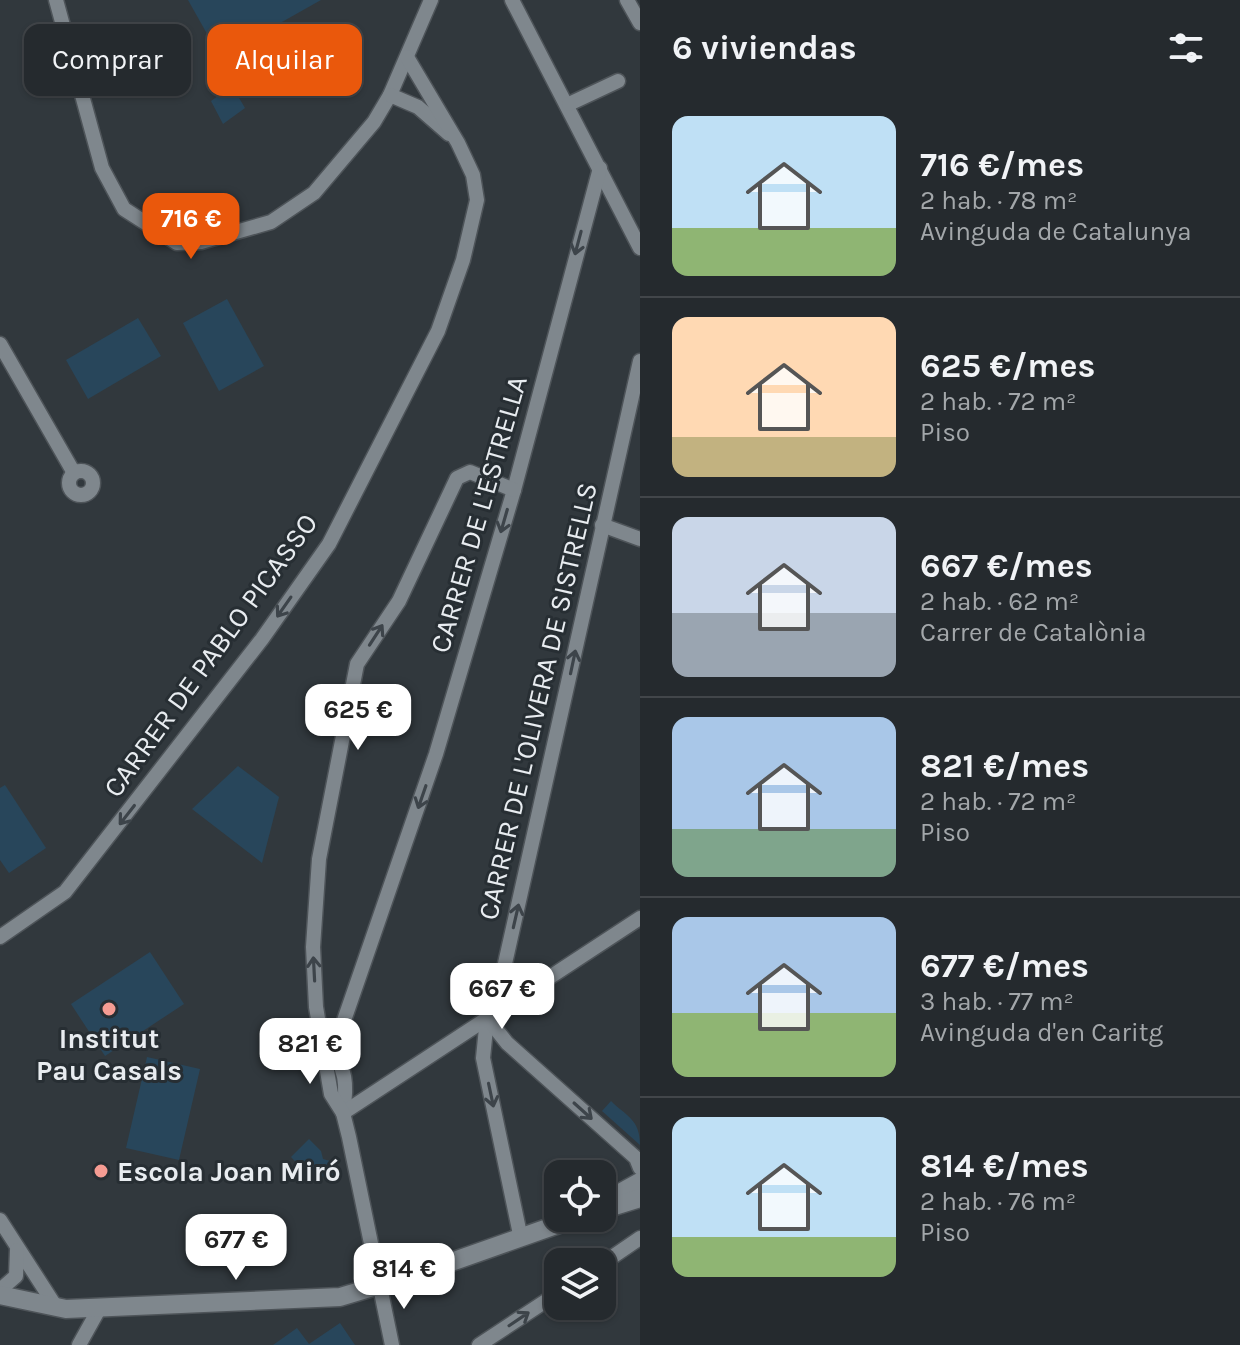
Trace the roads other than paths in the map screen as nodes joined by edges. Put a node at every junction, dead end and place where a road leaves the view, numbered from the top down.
1 (56, 0) edge
2 (431, 0) edge
3 (512, 0) edge
4 (627, 0) edge
5 (640, 23) edge
6 (407, 57) junction
7 (618, 81) dead end
8 (390, 95) junction
9 (569, 104) junction
10 (458, 143) junction
11 (600, 168) junction
12 (640, 248) edge
13 (0, 344) edge
14 (640, 361) edge
15 (74, 473) dead end
16 (514, 490) junction
17 (602, 525) junction
18 (640, 539) edge
19 (640, 918) edge
20 (0, 937) edge
21 (487, 1018) junction
22 (325, 1046) junction
23 (343, 1113) junction
24 (640, 1168) edge
25 (640, 1182) edge
26 (616, 1195) edge
27 (640, 1198) edge
28 (616, 1206) edge
29 (0, 1220) edge
30 (544, 1230) edge
31 (640, 1238) edge
32 (521, 1239) junction
33 (17, 1250) junction
34 (616, 1254) edge
35 (379, 1285) junction
36 (0, 1292) edge
37 (544, 1302) edge
38 (56, 1307) junction
39 (99, 1309) junction
40 (79, 1345) edge
41 (392, 1345) edge
42 (479, 1345) edge

1 - 8 street
2 - 6 street
3 - 9 street
4 - 5 street
6 - 8 street
6 - 10 street, CARRER DE PABLO PICASSO
7 - 9 street
8 - 10 street, CARRER DE PABLO PICASSO
9 - 11 street
10 -> 20 street, CARRER DE PABLO PICASSO
11 - 12 street
11 -> 16 street, CARRER DE L'ESTRELLA
13 - 15 street
14 - 17 street, CARRER DE L'OLIVERA DE SISTRELLS
16 -> 22 street, CARRER DE L'ESTRELLA
22 -> 16 street
17 - 18 street
21 -> 17 street, CARRER DE L'OLIVERA DE SISTRELLS
19 - 21 street
21 - 23 street
21 -> 24 street
21 -> 32 street, CARRER DE L'OLIVERA DE SISTRELLS
22 - 23 street
23 - 35 street
25 - 26 street
27 - 28 street
29 - 33 street
30 - 32 street
31 - 34 street
32 - 35 street
33 - 36 street
33 - 38 street
35 - 39 street
35 - 41 street
36 - 38 street
42 -> 37 street
38 - 39 street
39 - 40 street

